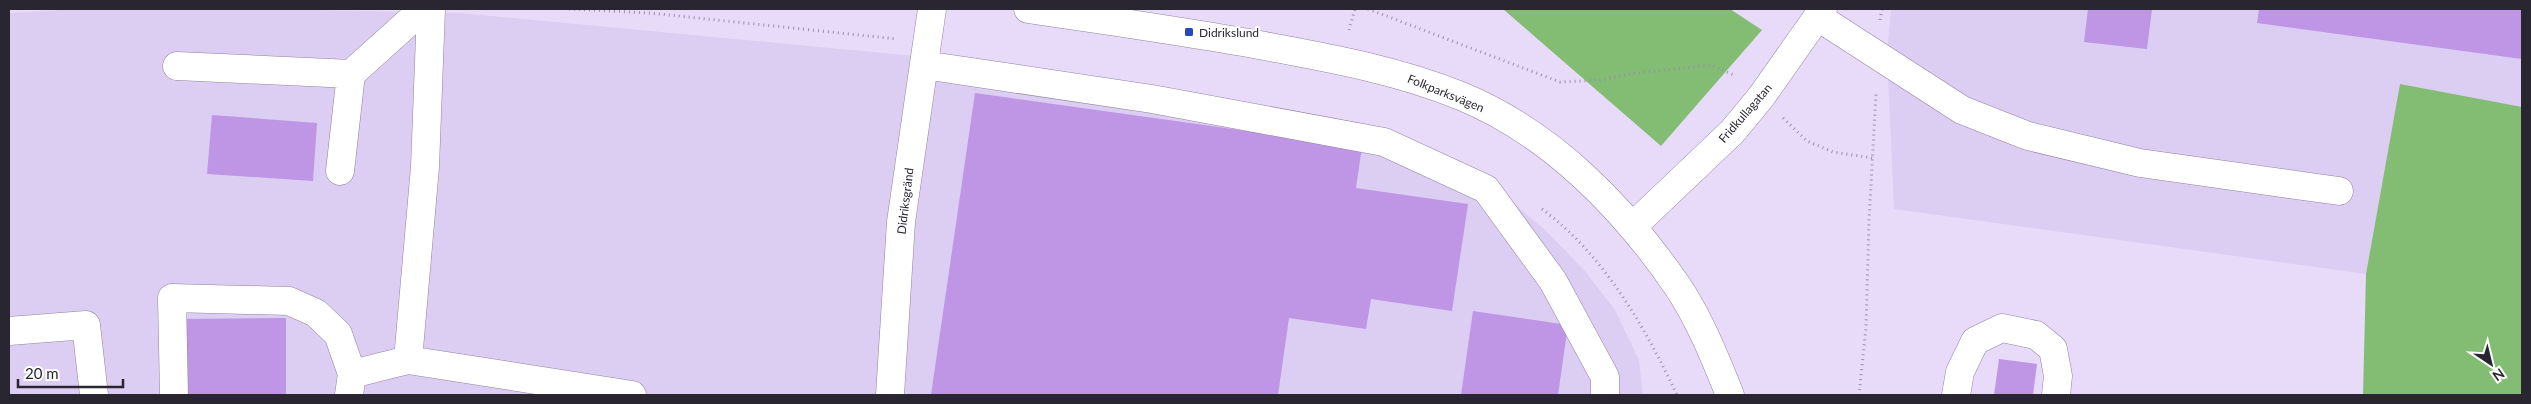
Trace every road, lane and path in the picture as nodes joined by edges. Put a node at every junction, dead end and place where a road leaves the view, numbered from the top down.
1 (422, 9) edge
2 (431, 9) edge
3 (932, 9) edge
4 (1028, 9) edge
5 (1368, 9) edge
6 (1882, 9) edge
7 (1821, 13) edge
8 (1878, 56) junction
9 (924, 65) junction
10 (177, 66) dead end
11 (351, 74) junction
12 (1761, 97) junction
13 (1873, 158) junction
14 (340, 171) dead end
15 (2340, 191) dead end
16 (1632, 227) junction
17 (9, 331) edge
18 (408, 360) junction
19 (350, 385) edge
20 (94, 395) edge
21 (174, 395) edge
22 (632, 395) edge
23 (890, 395) edge
24 (1605, 395) edge
25 (1730, 395) edge
26 (1860, 395) edge
27 (1956, 395) edge
28 (2056, 395) edge

1 - 11 main road
2 - 18 main road
3 - 9 main road, Didriksgränd
4 - 16 main road, Folkparksvägen
5 - 12 path
6 - 8 path
7 - 8 main road
7 - 12 main road, Fridkullagatan
8 - 13 path
8 - 15 main road
9 - 23 main road, Didriksgränd
9 - 24 main road
10 - 11 main road
11 - 14 main road
12 - 13 path
12 - 16 main road, Fridkullagatan
13 - 26 path
16 - 25 main road, Folkparksvägen
17 - 20 main road
18 - 19 main road
18 - 22 main road
19 - 21 main road
27 - 28 main road

